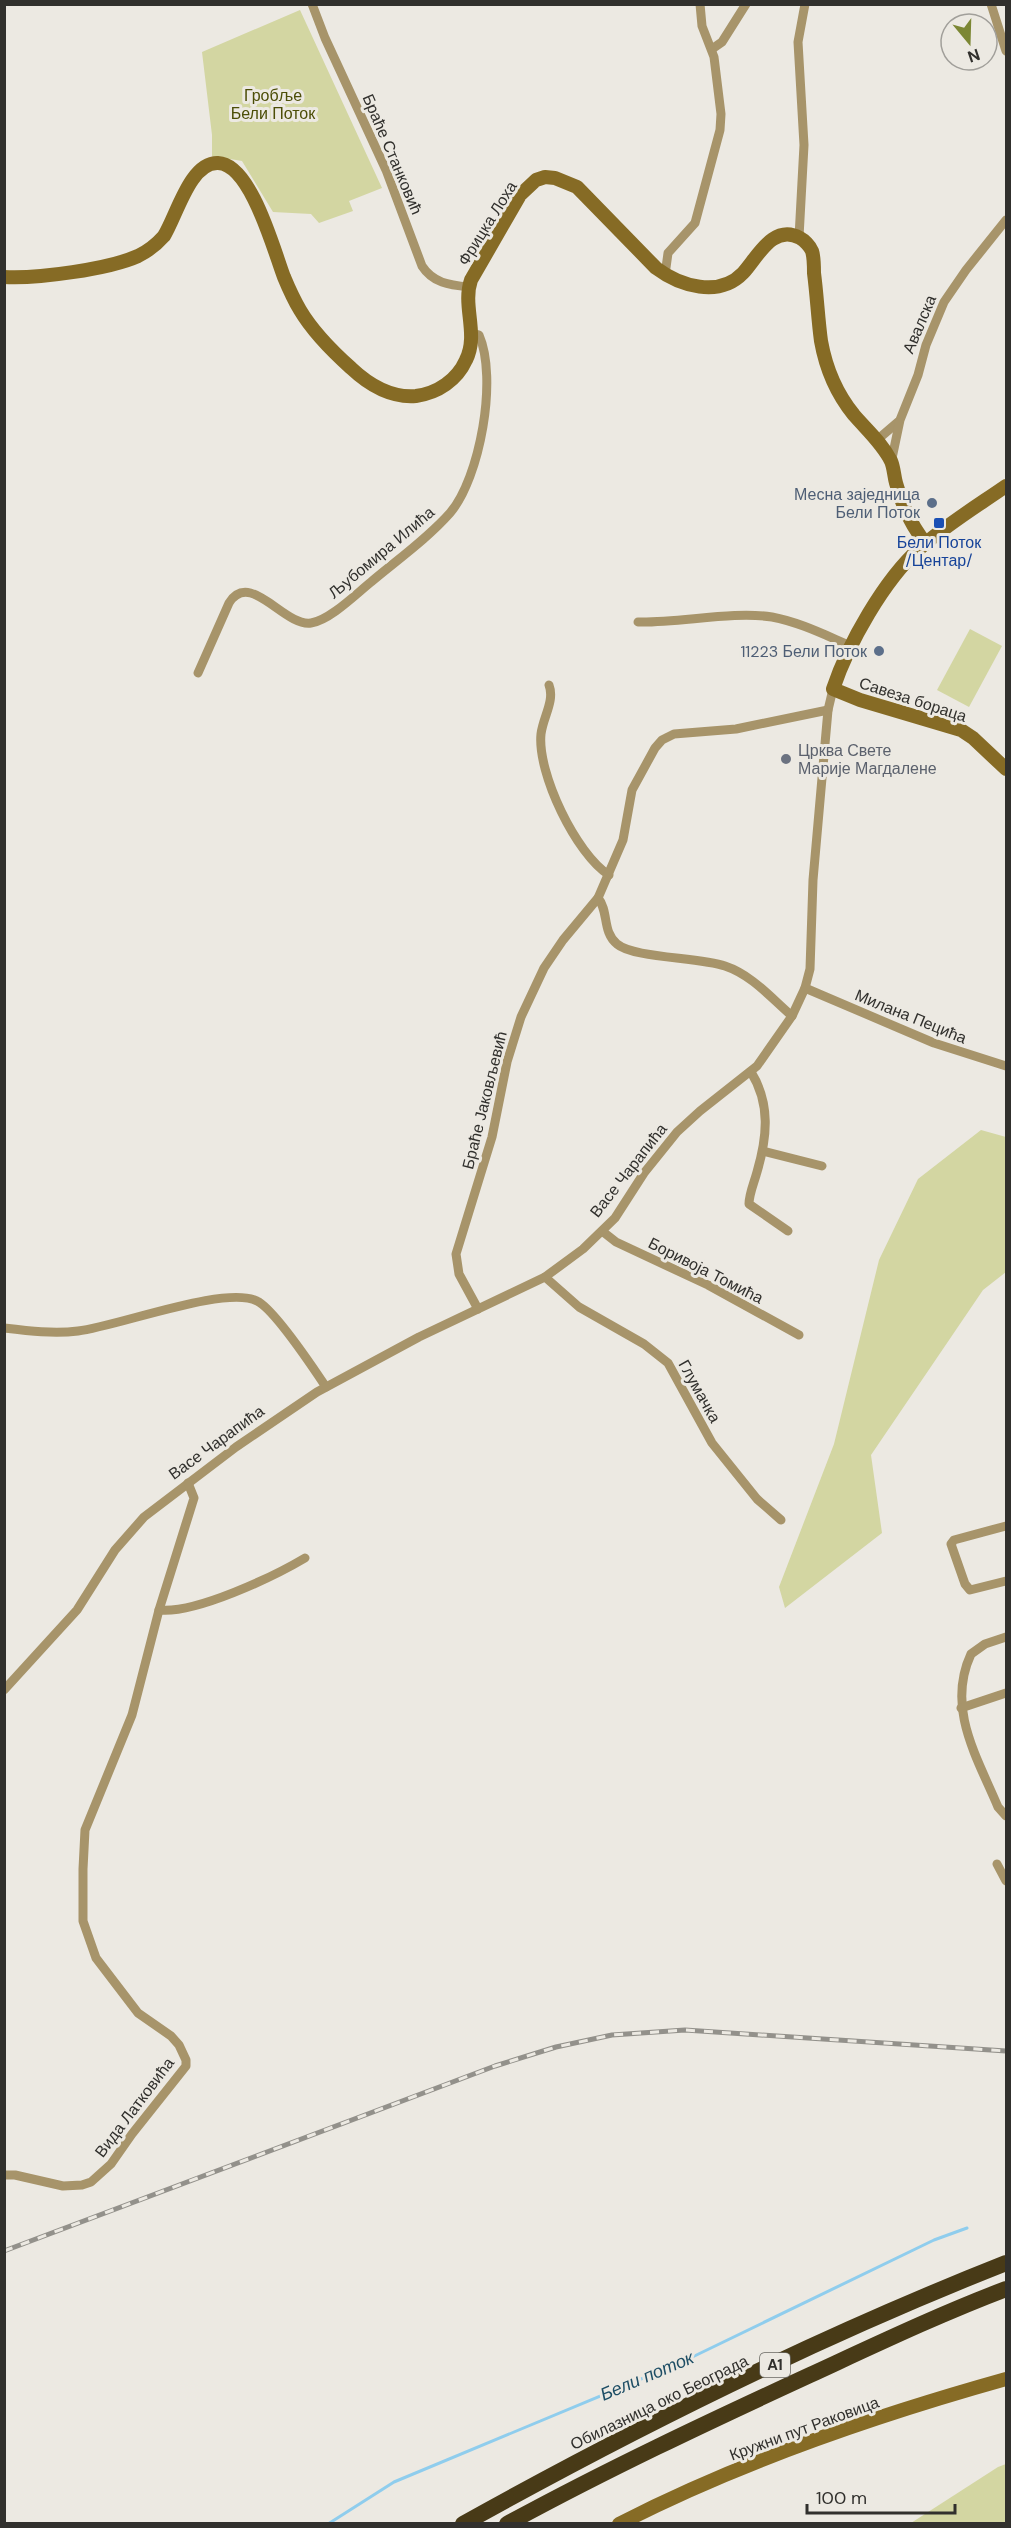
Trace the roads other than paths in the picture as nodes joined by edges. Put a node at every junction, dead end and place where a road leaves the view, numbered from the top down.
1 (312, 4) edge
2 (700, 4) edge
3 (746, 4) edge
4 (805, 4) edge
5 (992, 4) edge
6 (712, 50) junction
7 (1006, 51) edge
8 (1006, 220) edge
9 (799, 237) junction
10 (665, 275) junction
11 (4, 277) edge
12 (469, 287) junction
13 (472, 333) junction
14 (900, 420) junction
15 (877, 440) junction
16 (891, 463) junction
17 (1006, 486) edge
18 (926, 544) junction
19 (638, 621) dead end
20 (851, 646) junction
21 (198, 673) dead end
22 (549, 685) dead end
23 (833, 689) junction
24 (828, 710) junction
25 (1006, 769) edge
26 (609, 876) junction
27 (598, 898) junction
28 (805, 988) junction
29 (792, 1016) junction
30 (1006, 1066) edge
31 (751, 1072) junction
32 (763, 1151) junction
33 (822, 1166) dead end
34 (602, 1231) junction
35 (789, 1231) dead end
36 (545, 1277) junction
37 (478, 1309) junction
38 (4, 1329) edge
39 (799, 1335) dead end
40 (327, 1387) junction
41 (188, 1483) junction
42 (781, 1520) dead end
43 (1006, 1526) edge
44 (304, 1558) dead end
45 (1006, 1581) edge
46 (159, 1610) junction
47 (1006, 1637) edge
48 (4, 1690) edge
49 (1006, 1693) edge
50 (962, 1708) junction
51 (1006, 1816) edge
52 (997, 1864) dead end
53 (1006, 1881) edge
54 (4, 2175) edge
55 (1006, 2263) edge
56 (1006, 2289) edge
57 (1006, 2379) edge
58 (463, 2523) edge
59 (507, 2523) edge
60 (619, 2523) edge

1 - 12 street, Браће Станковић
2 - 6 street
3 - 6 street
4 - 9 street
5 - 7 street
6 - 10 street
8 - 14 street, Авалска
9 - 10 street, Фрицка Лоха
9 - 15 street
10 - 12 street, Фрицка Лоха
11 - 13 street, Фрицка Лоха
12 - 13 street, Фрицка Лоха
13 - 21 street, Љубомира Илића
14 - 15 street, Авалска
14 - 16 street, Авалска
15 - 16 street, Авалска
16 - 18 street, Авалска
17 - 18 street, Васе Чарапића
18 - 20 street, Васе Чарапића
19 - 20 street
20 - 23 street, Васе Чарапића
22 - 26 street
23 - 24 street, Васе Чарапића
23 - 25 street, Савеза бораца
24 - 26 street, Браће Јаковљевић
24 - 28 street, Васе Чарапића
26 - 27 street, Браће Јаковљевић
27 - 29 street
27 - 37 street, Браће Јаковљевић
28 - 29 street, Васе Чарапића
28 - 30 street, Милана Пецића
29 - 31 street, Васе Чарапића
31 - 32 street
31 - 34 street, Васе Чарапића
32 - 33 street
32 - 35 street
34 - 36 street, Васе Чарапића
34 - 39 street, Боривоја Томића
36 - 37 street, Васе Чарапића
36 - 42 street, Глумачка
37 - 40 street, Васе Чарапића
38 - 40 street
40 - 41 street, Васе Чарапића
41 - 46 street, Вида Латковића
41 - 48 street, Васе Чарапића
43 - 45 street
44 - 46 street
46 - 54 street, Вида Латковића
47 - 50 street
49 - 50 street
50 - 51 street
52 - 53 street
55 - 58 highway, Обилазница око Београда / A1
56 - 59 highway, A1
57 - 60 street, Кружни пут Раковица

